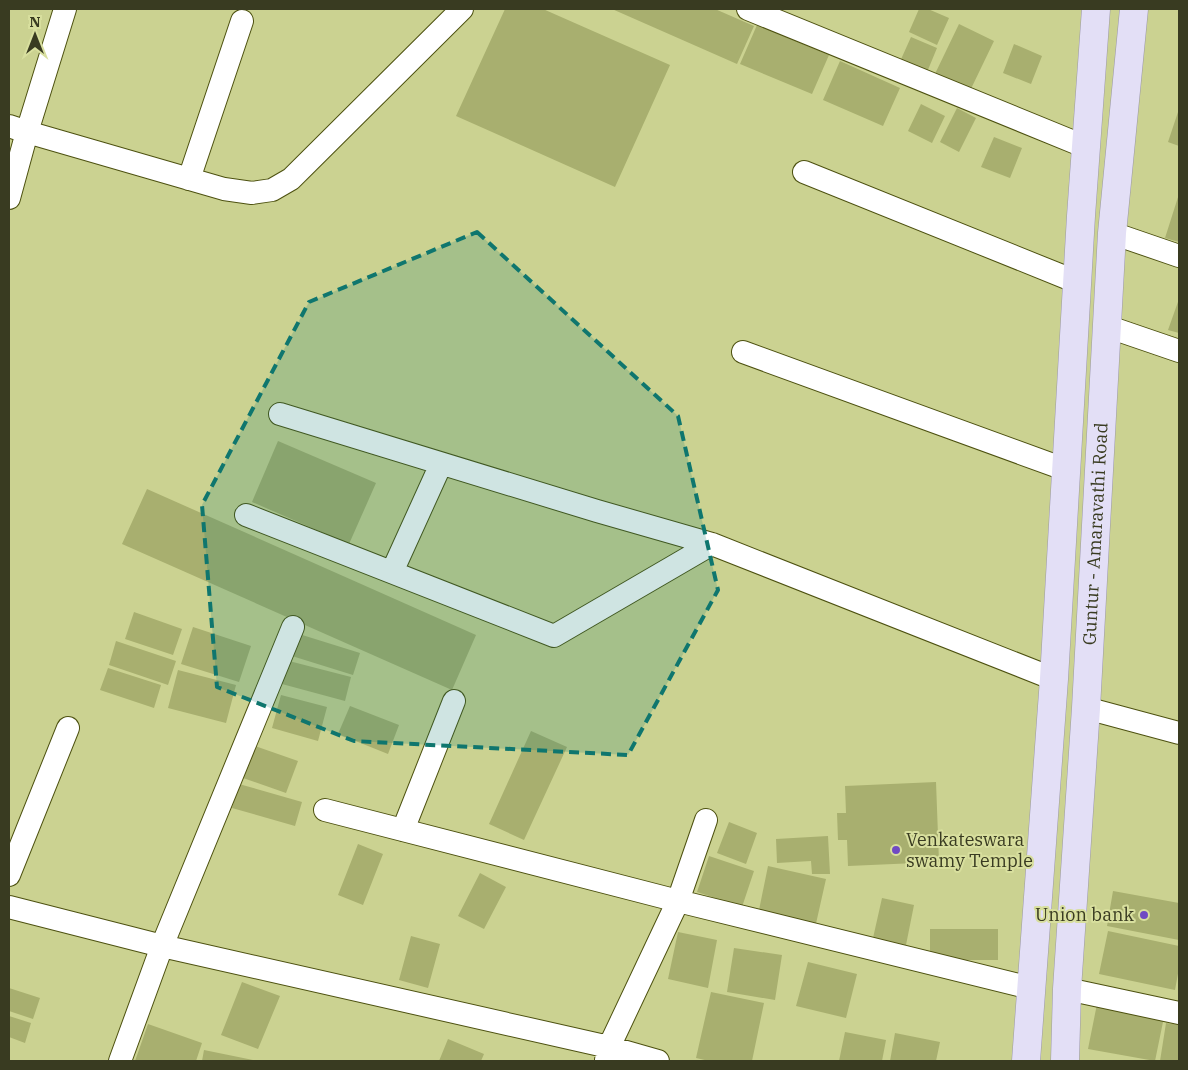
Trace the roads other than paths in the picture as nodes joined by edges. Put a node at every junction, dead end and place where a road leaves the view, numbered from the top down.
1 (65, 9) edge
2 (462, 9) edge
3 (748, 9) edge
4 (1096, 9) edge
5 (1134, 9) edge
6 (242, 21) dead end
7 (18, 129) edge
8 (1086, 147) junction
9 (804, 172) dead end
10 (189, 179) junction
11 (9, 198) edge
12 (1112, 233) junction
13 (1179, 256) edge
14 (1077, 282) junction
15 (1106, 326) junction
16 (1179, 351) edge
17 (743, 352) dead end
18 (280, 414) dead end
19 (441, 464) junction
20 (1067, 470) junction
21 (246, 515) dead end
22 (712, 544) junction
23 (392, 572) junction
24 (293, 627) dead end
25 (1054, 679) junction
26 (454, 701) dead end
27 (1086, 708) junction
28 (68, 728) dead end
29 (1179, 733) edge
30 (326, 810) dead end
31 (706, 820) dead end
32 (402, 830) junction
33 (9, 875) edge
34 (678, 901) junction
35 (9, 907) edge
36 (162, 946) junction
37 (1031, 988) junction
38 (1067, 989) junction
39 (1179, 1013) edge
40 (607, 1054) edge
41 (120, 1061) edge
42 (658, 1061) edge
43 (1026, 1061) edge
44 (1065, 1061) edge

1 - 7 street
2 - 10 street
3 - 8 street
4 - 8 main road, Guntur - Amaravathi Road
5 - 12 main road, Guntur - Amaravathi Road
6 - 10 street
7 - 10 street
7 - 11 street
8 - 14 main road, Guntur - Amaravathi Road
9 - 14 street
12 - 13 street
12 - 15 main road, Guntur - Amaravathi Road
14 - 20 main road, Guntur - Amaravathi Road
15 - 16 street
15 - 27 main road, Guntur - Amaravathi Road
17 - 20 street
18 - 19 street
19 - 22 street
19 - 23 street
20 - 25 main road, Guntur - Amaravathi Road
21 - 23 street
22 - 23 street
22 - 25 street
24 - 36 street
25 - 37 main road, Guntur - Amaravathi Road
26 - 32 street
27 - 29 street
27 - 38 main road, Guntur - Amaravathi Road
28 - 33 street
30 - 32 street
31 - 34 street
32 - 34 street
34 - 37 street
34 - 40 street
35 - 36 street
36 - 40 street
36 - 41 street
37 - 43 main road, Guntur - Amaravathi Road
38 - 39 street
38 - 44 main road, Guntur - Amaravathi Road
40 - 42 street

